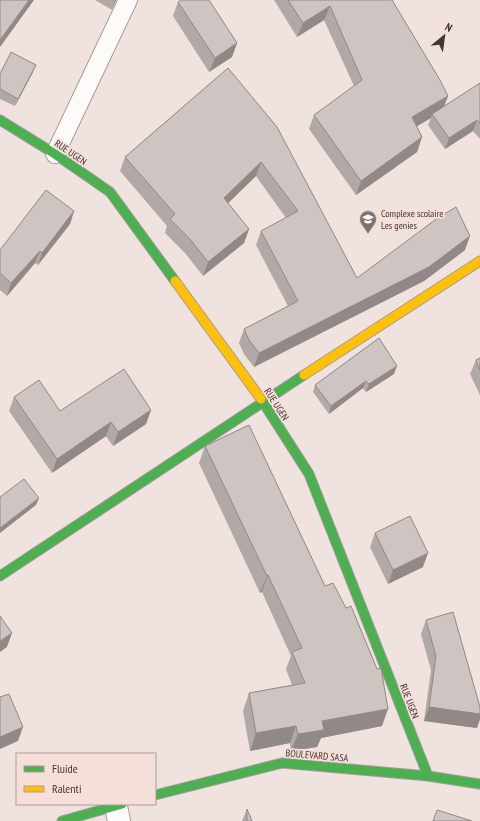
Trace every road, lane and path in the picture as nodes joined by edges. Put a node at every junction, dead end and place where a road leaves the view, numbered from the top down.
1 (128, 0) edge
2 (0, 120) edge
3 (55, 154) junction
4 (480, 262) edge
5 (263, 401) junction
6 (0, 576) edge
7 (428, 776) junction
8 (480, 784) edge
9 (156, 796) edge
10 (119, 810) edge
11 (62, 821) edge

1 - 3 lane
2 - 3 street, RUE UGEN
3 - 5 street, RUE UGEN
4 - 5 street
5 - 6 street
5 - 7 street, RUE UGEN
7 - 8 street, BOULEVARD SASA
7 - 9 street, BOULEVARD SASA
10 - 11 street

